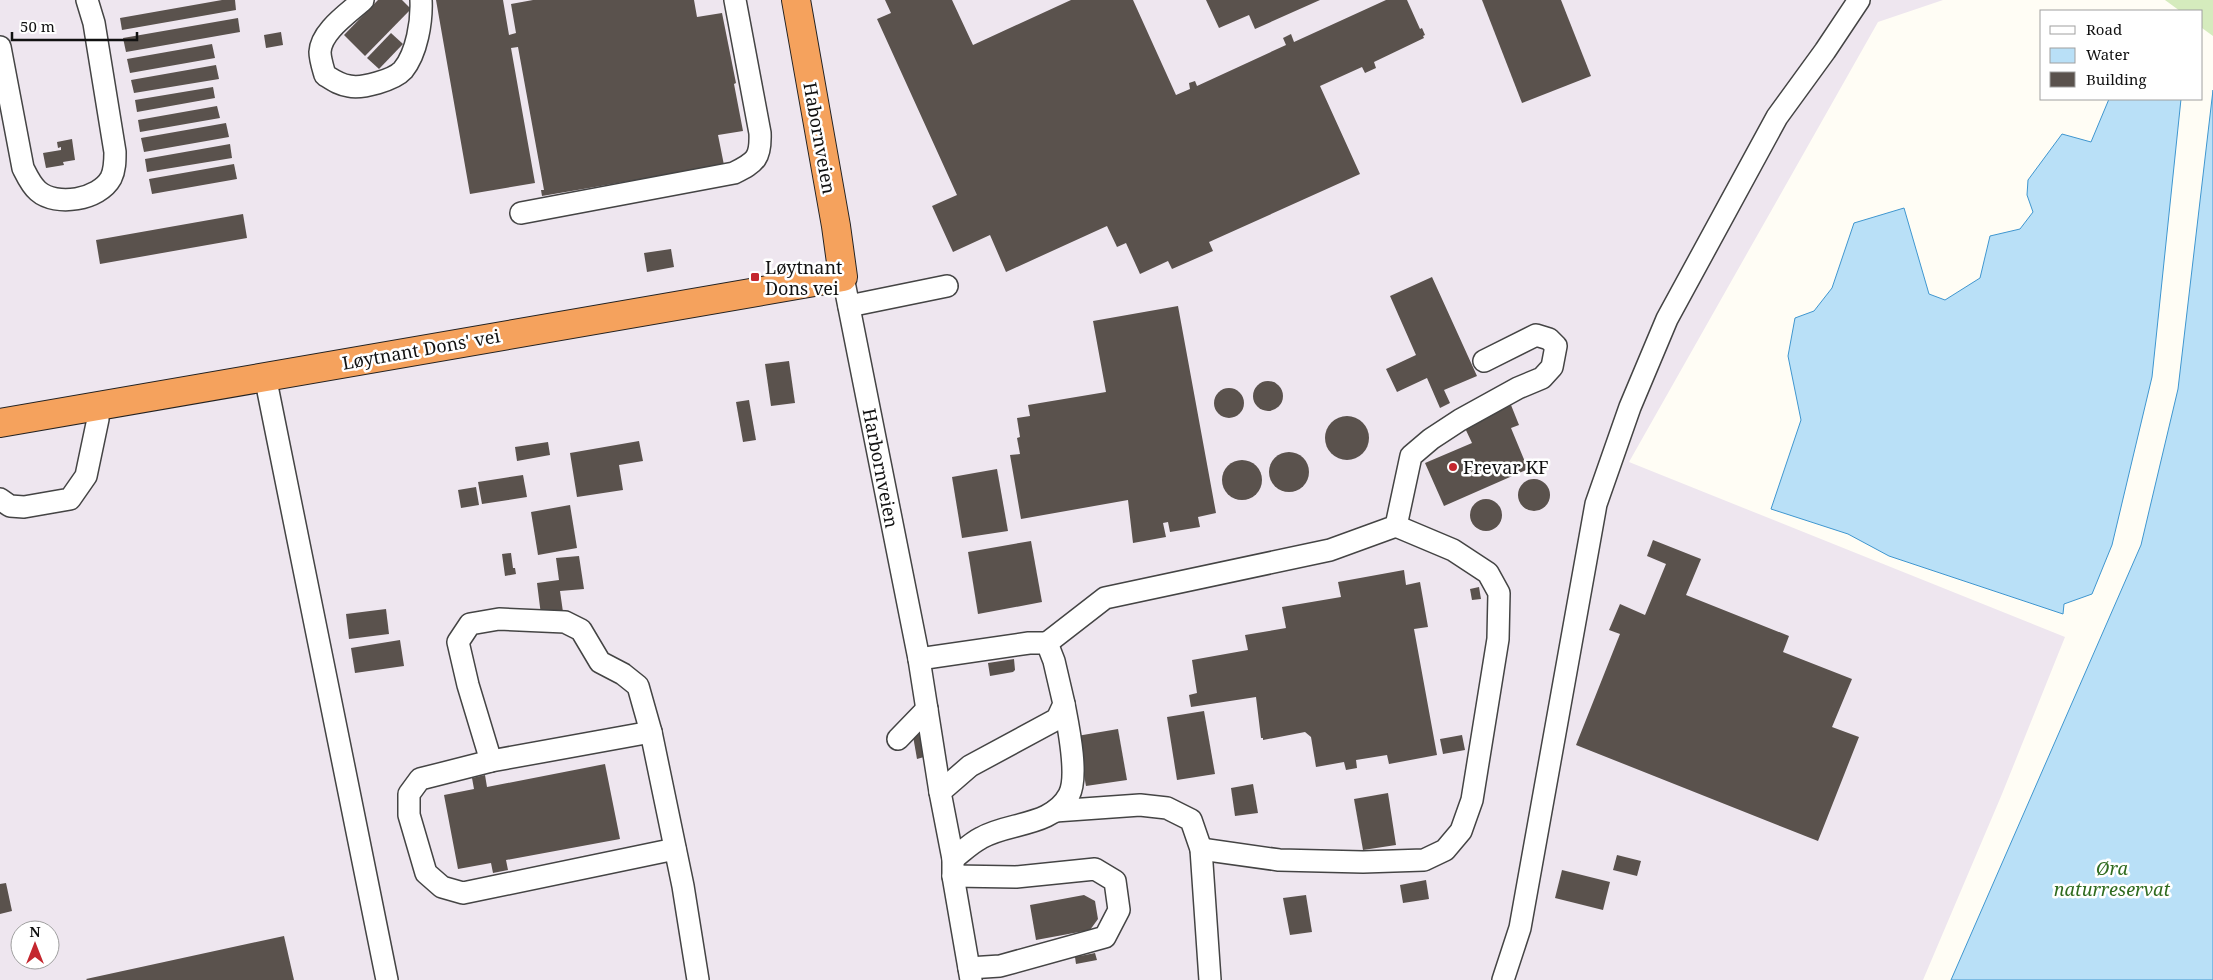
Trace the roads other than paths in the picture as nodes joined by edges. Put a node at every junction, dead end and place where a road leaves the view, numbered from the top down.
1 (87, 0) edge
2 (363, 0) edge
3 (421, 0) edge
4 (734, 0) edge
5 (796, 0) edge
6 (1859, 0) edge
7 (0, 47) edge
8 (521, 213) dead end
9 (843, 277) junction
10 (947, 286) dead end
11 (849, 306) junction
12 (1484, 361) dead end
13 (265, 376) junction
14 (97, 405) junction
15 (0, 423) edge
16 (0, 499) edge
17 (1396, 526) junction
18 (1047, 643) junction
19 (919, 658) junction
20 (1064, 704) junction
21 (927, 709) junction
22 (651, 732) junction
23 (898, 739) dead end
24 (491, 761) junction
25 (940, 792) junction
26 (1055, 811) junction
27 (675, 849) junction
28 (1201, 849) junction
29 (953, 867) junction
30 (970, 974) edge
31 (388, 980) edge
32 (698, 980) edge
33 (1210, 980) edge
34 (1503, 980) edge

1 - 7 street
2 - 3 street
4 - 8 street
5 - 9 highway, Habornveien
6 - 34 street
9 - 11 street, Harbornveien
9 - 13 highway, Løytnant Dons' vei
10 - 11 street
11 - 19 street, Harbornveien
12 - 17 street
13 - 14 highway, Løytnant Dons' vei
13 - 31 street
14 - 15 highway, Løytnant Dons' vei
14 - 16 street
17 - 18 street
17 - 28 street
18 - 19 street
18 - 20 street
19 - 21 street, Harbornveien
20 - 25 street
20 - 26 street
21 - 23 street
21 - 25 street, Harbornveien
22 - 24 street
22 - 24 street
22 - 27 street
24 - 27 street
25 - 29 street, Harbornveien
26 - 28 street
26 - 29 street
27 - 32 street
28 - 33 street
29 - 30 street, Harbornveien
29 - 30 street

